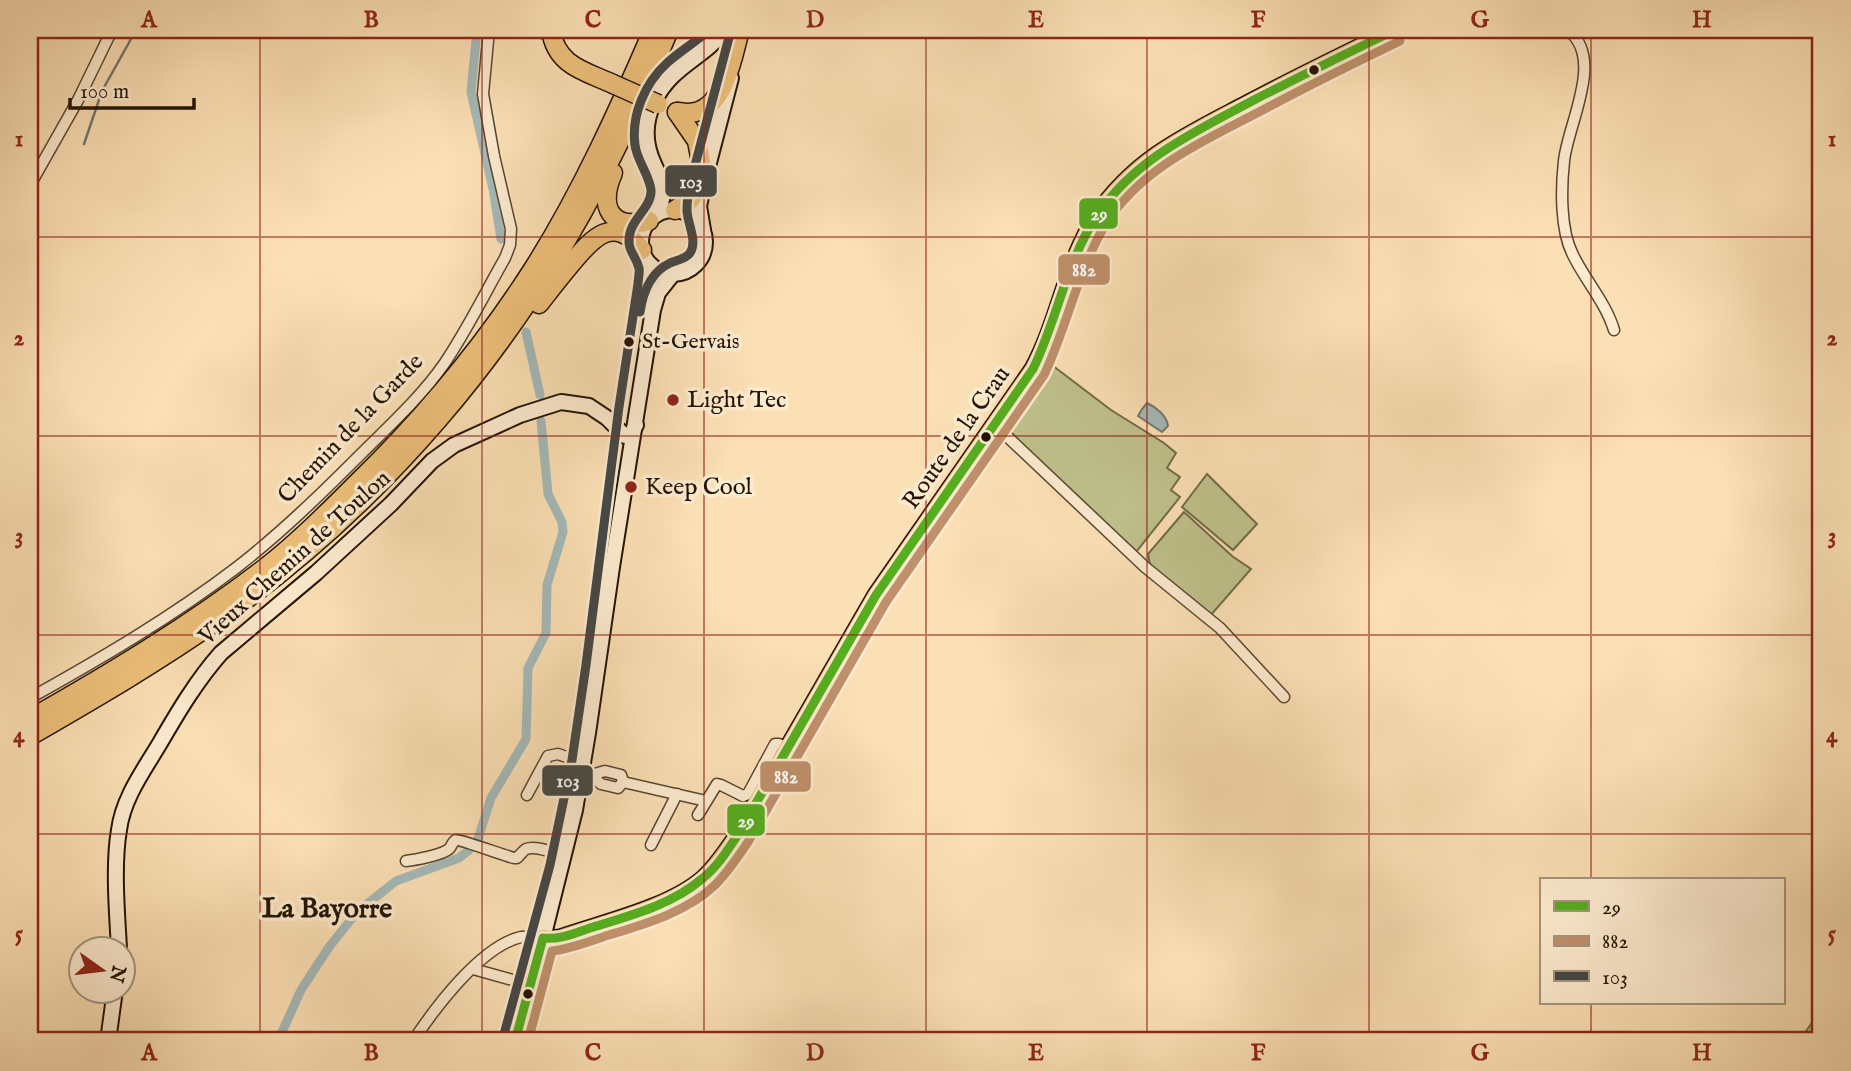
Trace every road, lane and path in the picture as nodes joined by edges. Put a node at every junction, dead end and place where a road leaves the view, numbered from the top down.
1 (112, 30) edge
2 (489, 30) edge
3 (527, 30) edge
4 (556, 30) edge
5 (640, 30) edge
6 (653, 30) edge
7 (669, 30) edge
8 (677, 30) edge
9 (725, 30) edge
10 (742, 30) edge
11 (1395, 30) edge
12 (1568, 30) edge
13 (611, 83) junction
14 (677, 112) junction
15 (706, 173) junction
16 (30, 185) edge
17 (674, 209) junction
18 (652, 218) junction
19 (703, 230) junction
20 (647, 257) junction
21 (673, 274) junction
22 (1614, 330) dead end
23 (454, 378) junction
24 (995, 425) junction
25 (631, 430) junction
26 (421, 441) junction
27 (614, 551) junction
28 (1284, 697) dead end
29 (30, 698) edge
30 (30, 719) edge
31 (30, 736) edge
32 (788, 748) junction
33 (585, 770) junction
34 (677, 794) junction
35 (527, 795) dead end
36 (706, 801) junction
37 (698, 815) dead end
38 (651, 845) dead end
39 (564, 856) junction
40 (406, 861) dead end
41 (119, 934) edge
42 (543, 938) junction
43 (560, 938) junction
44 (536, 966) junction
45 (473, 969) junction
46 (531, 985) junction
47 (113, 1004) edge
48 (108, 1041) edge
49 (413, 1041) edge
50 (515, 1041) edge

1 - 16 street
2 - 29 street, Chemin de la Garde
3 - 4 street
4 - 13 highway
4 - 13 highway
5 - 23 highway
6 - 23 highway
7 - 26 highway
8 - 18 highway
9 - 18 main road
10 - 14 highway
10 - 15 main road
11 - 24 main road, Route de la Crau
12 - 22 street
13 - 14 highway, bridge
14 - 15 highway
14 - 17 highway
15 - 19 main road
17 - 18 main road
17 - 19 main road
18 - 20 main road
19 - 21 main road
20 - 21 main road
20 - 25 main road
20 - 26 highway
21 - 25 main road
23 - 30 highway
24 - 28 street
24 - 32 main road, Route de la Crau
25 - 27 main road
25 - 27 main road
25 - 41 main road, Vieux Chemin de Toulon
26 - 31 highway
27 - 33 main road
32 - 36 street
32 - 43 main road, Route de la Crau
33 - 34 street
33 - 35 street
33 - 39 main road
34 - 36 street
34 - 38 street
36 - 37 street
39 - 40 street
39 - 42 main road
42 - 43 main road, Route de la Crau
42 - 44 main road
42 - 45 street
43 - 44 main road
44 - 46 main road
45 - 46 street
45 - 49 street
46 - 50 main road
47 - 48 main road

